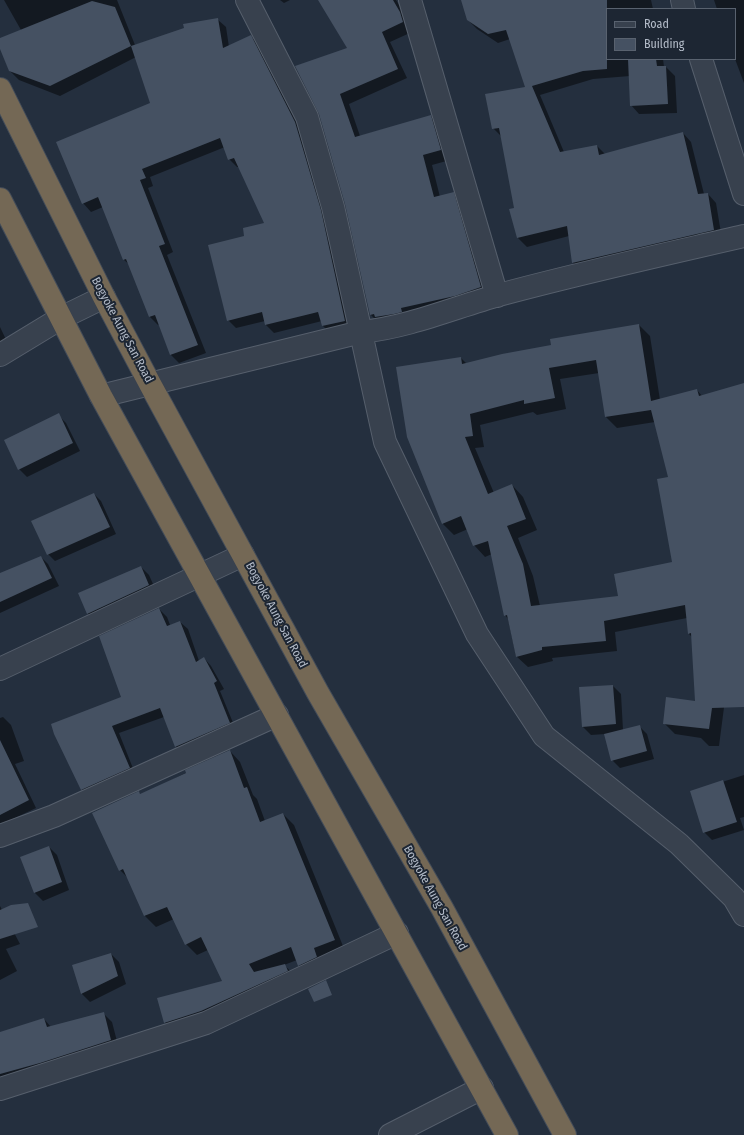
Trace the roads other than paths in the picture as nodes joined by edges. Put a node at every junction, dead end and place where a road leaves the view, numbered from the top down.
1 (247, 0) edge
2 (410, 0) edge
3 (700, 60) edge
4 (0, 89) edge
5 (744, 194) edge
6 (0, 199) edge
7 (744, 236) edge
8 (498, 296) junction
9 (104, 297) junction
10 (61, 318) junction
11 (361, 332) junction
12 (0, 355) edge
13 (150, 384) junction
14 (101, 396) junction
15 (243, 555) junction
16 (200, 576) junction
17 (0, 669) edge
18 (277, 715) junction
19 (0, 836) edge
20 (744, 915) edge
21 (397, 933) junction
22 (482, 1088) junction
23 (0, 1089) edge
24 (390, 1135) edge
25 (507, 1135) edge
26 (565, 1135) edge

1 - 11 street
2 - 8 street
3 - 5 street
4 - 9 highway, Bogyoke Aung San Road
6 - 10 highway
7 - 8 street
8 - 11 street
9 - 10 street
9 - 13 highway, Bogyoke Aung San Road
10 - 12 street
10 - 14 highway
11 - 13 street
11 - 20 street
13 - 14 street
13 - 15 highway, Bogyoke Aung San Road
14 - 16 highway
15 - 16 street
15 - 26 highway, Bogyoke Aung San Road
16 - 17 street
16 - 18 highway
18 - 19 street
18 - 21 highway
21 - 22 highway
21 - 23 street
22 - 24 street
22 - 25 highway

